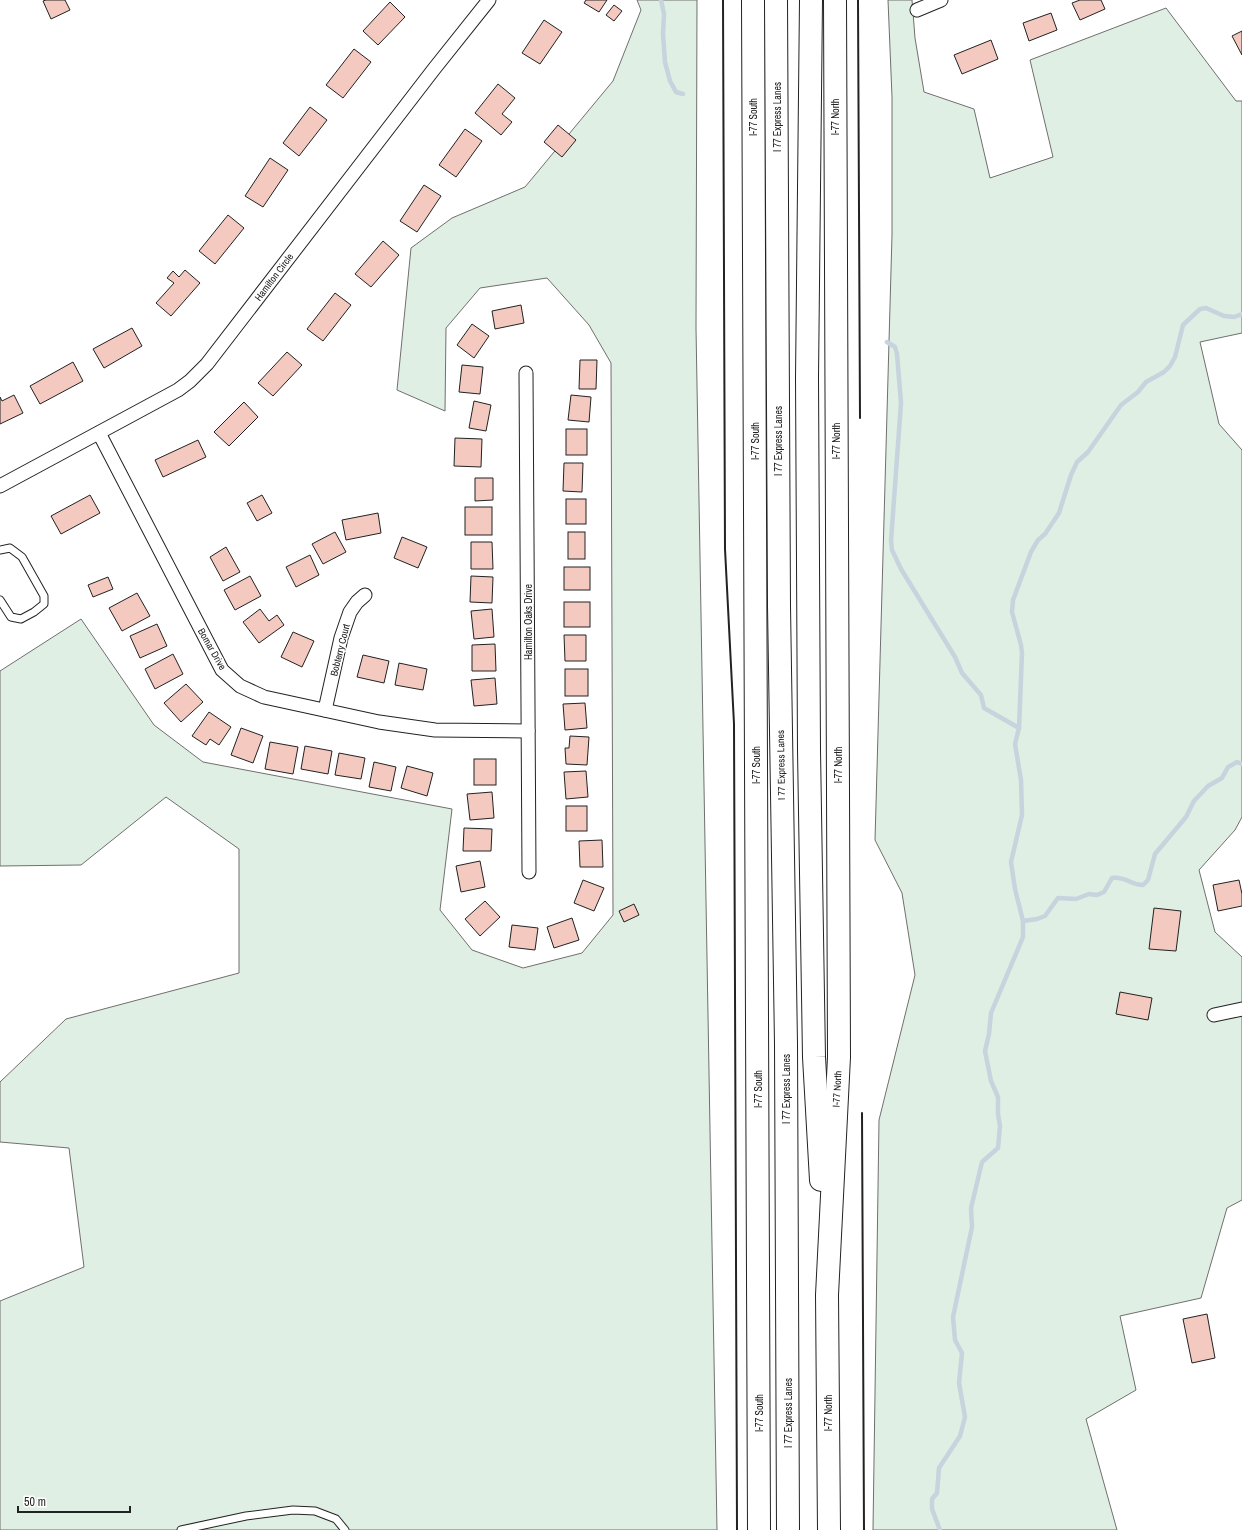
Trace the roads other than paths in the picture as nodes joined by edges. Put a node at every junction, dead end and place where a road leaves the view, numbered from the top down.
1 (489, 0) edge
2 (753, 0) edge
3 (776, 0) edge
4 (811, 0) edge
5 (835, 0) edge
6 (941, 0) edge
7 (917, 10) dead end
8 (526, 373) dead end
9 (99, 433) junction
10 (0, 486) edge
11 (0, 550) edge
12 (365, 595) dead end
13 (0, 600) edge
14 (325, 710) junction
15 (528, 731) junction
16 (529, 872) dead end
17 (1242, 1009) edge
18 (1214, 1015) dead end
19 (827, 1295) junction
20 (181, 1530) edge
21 (345, 1530) edge
22 (759, 1530) edge
23 (788, 1530) edge
24 (828, 1530) edge

1 - 9 street, Hamilton Circle
2 - 22 highway, I-77 South
3 - 23 highway, I 77 Express Lanes
4 - 19 highway
5 - 19 highway, I-77 North
6 - 7 street
8 - 15 street, Hamilton Oaks Drive
9 - 10 street, Hamilton Circle
9 - 14 street, Bomar Drive
11 - 13 lane
12 - 14 street, Bobterry Court
14 - 15 street, Bomar Drive
15 - 16 street, Hamilton Oaks Drive
17 - 18 street
19 - 24 highway, I-77 North
20 - 21 lane

